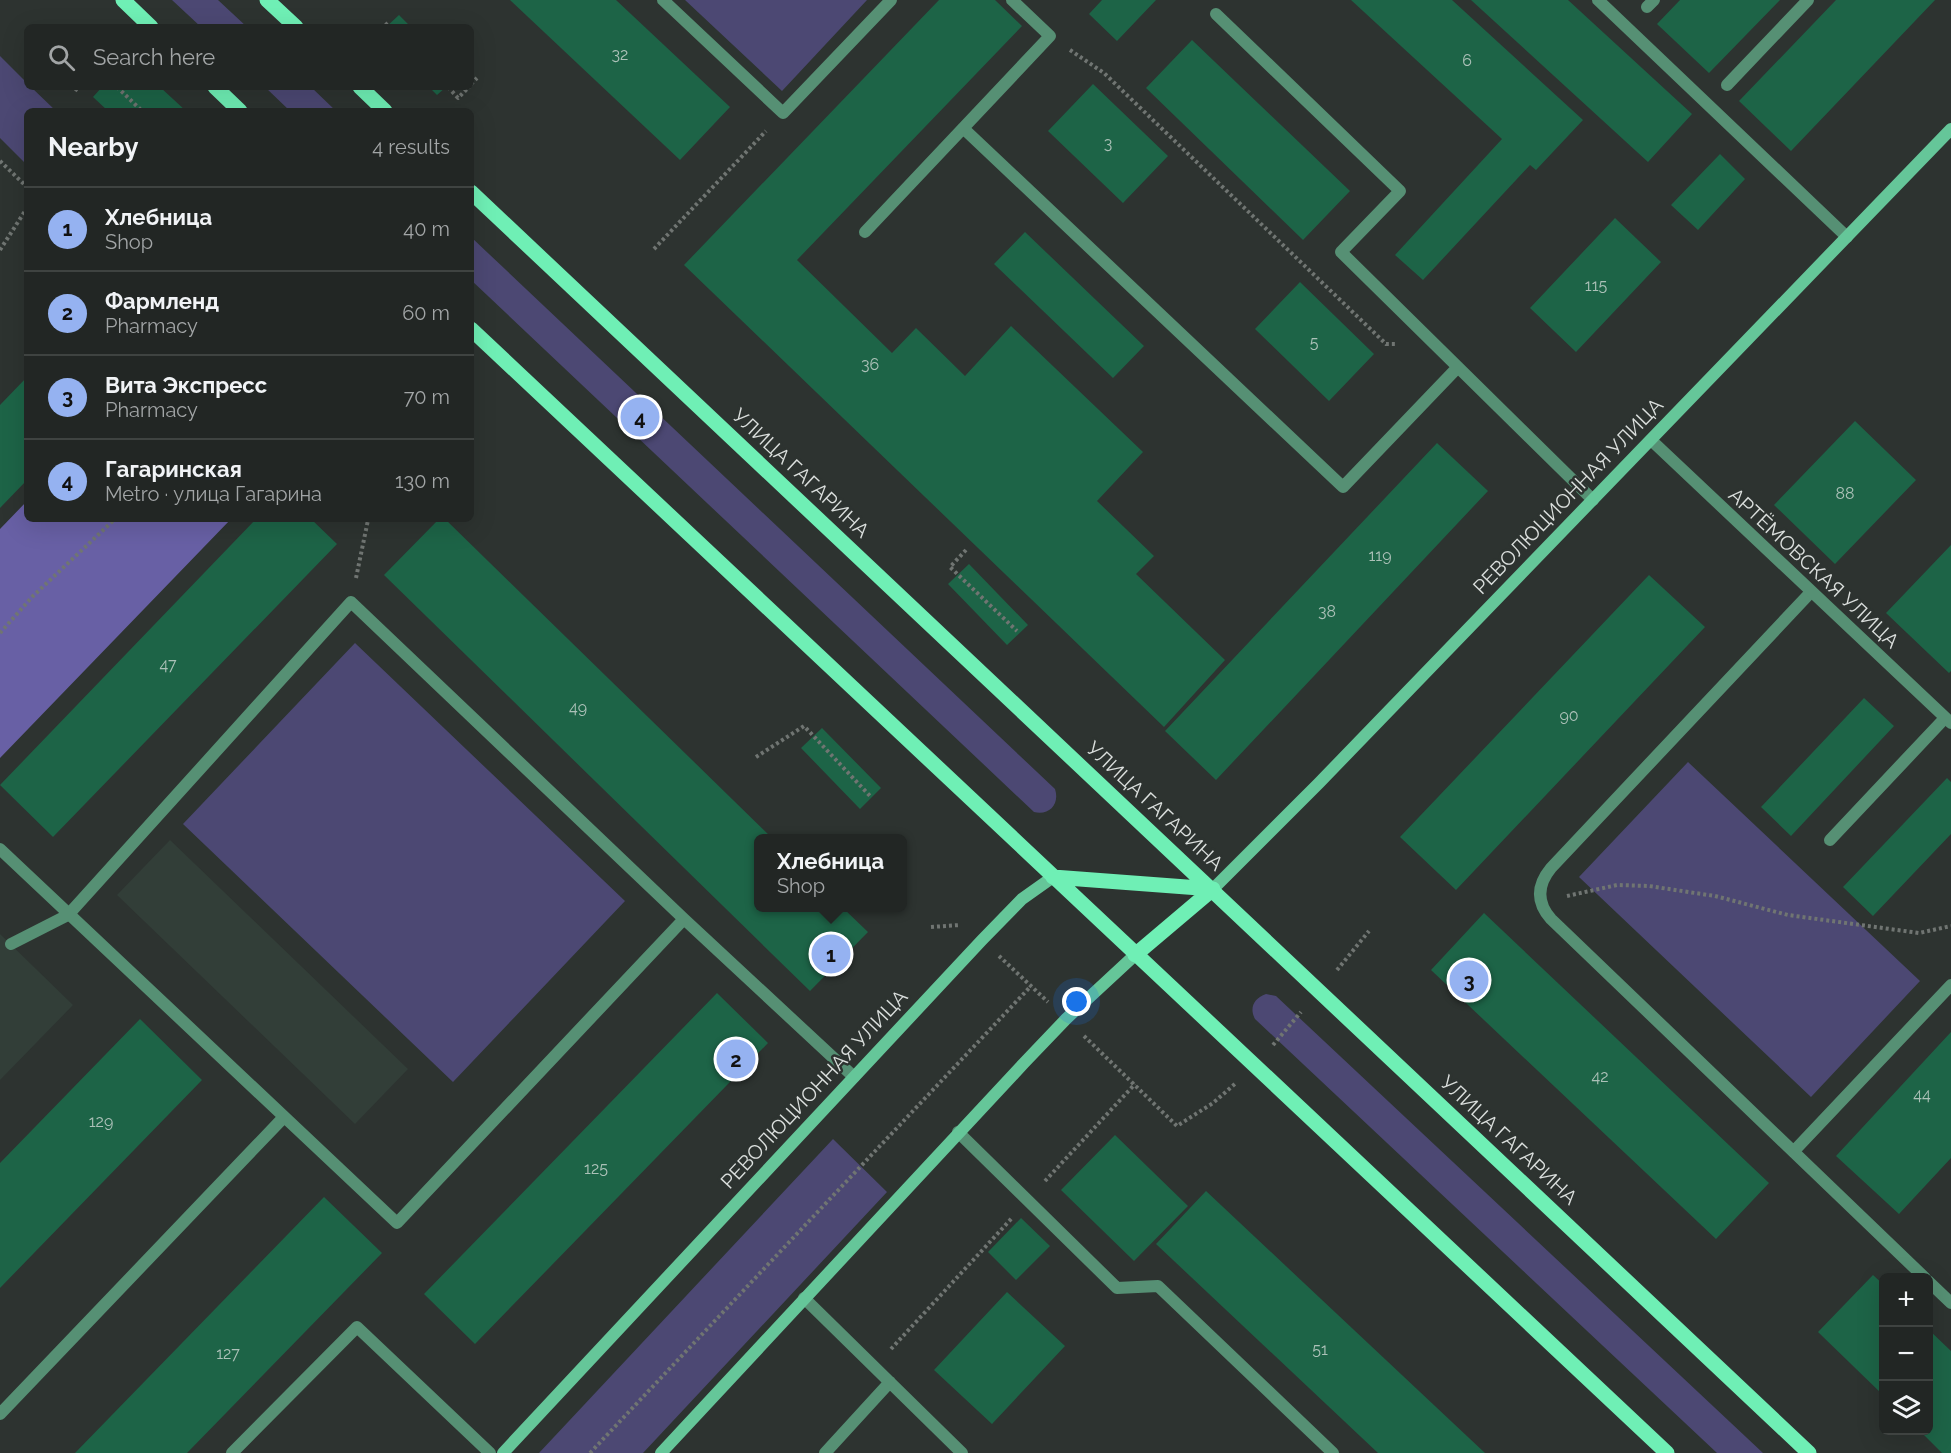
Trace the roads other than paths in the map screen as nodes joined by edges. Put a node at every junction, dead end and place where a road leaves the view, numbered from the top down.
1 (123, 0) edge
2 (267, 0) edge
3 (663, 0) edge
4 (891, 0) edge
5 (1012, 0) edge
6 (1598, 0) edge
7 (1808, 0) edge
8 (1216, 14) dead end
9 (148, 24) edge
10 (293, 24) edge
11 (1727, 86) dead end
12 (218, 90) edge
13 (363, 90) edge
14 (237, 108) edge
15 (382, 108) edge
16 (963, 128) junction
17 (1951, 129) edge
18 (474, 195) edge
19 (865, 232) dead end
20 (1847, 237) junction
21 (474, 332) edge
22 (1458, 367) junction
23 (1651, 440) junction
24 (1593, 500) junction
25 (1812, 592) junction
26 (1948, 721) edge
27 (1830, 840) dead end
28 (0, 849) edge
29 (1053, 877) junction
30 (1213, 890) junction
31 (68, 915) junction
32 (684, 919) junction
33 (11, 944) dead end
34 (1135, 955) junction
35 (1951, 985) edge
36 (854, 1077) junction
37 (284, 1117) junction
38 (958, 1132) junction
39 (1794, 1151) junction
40 (1920, 1273) edge
41 (1933, 1285) edge
42 (804, 1299) junction
43 (1951, 1303) edge
44 (890, 1382) junction
45 (0, 1414) edge
46 (232, 1453) edge
47 (490, 1453) edge
48 (503, 1453) edge
49 (661, 1453) edge
50 (825, 1453) edge
51 (962, 1453) edge
52 (1333, 1453) edge
53 (1666, 1453) edge
54 (1809, 1453) edge

1 - 9 main road
2 - 10 main road
3 - 4 street
5 - 16 street
6 - 20 street
7 - 11 street
8 - 22 street
12 - 14 main road
13 - 15 main road
16 - 19 street
16 - 22 street
17 - 20 main road, РЕВОЛЮЦИОННАЯ УЛИЦА
18 - 30 main road, УЛИЦА ГАГАРИНА
20 - 23 main road, РЕВОЛЮЦИОННАЯ УЛИЦА
21 - 29 main road
22 - 24 street
23 - 24 main road, РЕВОЛЮЦИОННАЯ УЛИЦА
23 - 25 street, АРТЁМОВСКАЯ УЛИЦА
24 - 30 main road, РЕВОЛЮЦИОННАЯ УЛИЦА
25 - 26 street, АРТЁМОВСКАЯ УЛИЦА
25 - 39 street
26 - 27 street
28 - 31 street
29 - 30 main road
29 - 34 main road
29 - 36 main road, РЕВОЛЮЦИОННАЯ УЛИЦА
30 - 34 main road, РЕВОЛЮЦИОННАЯ УЛИЦА
30 - 54 main road, УЛИЦА ГАГАРИНА
31 - 32 street
31 - 33 street
31 - 37 street
32 - 36 street
32 - 37 street
34 - 38 main road, РЕВОЛЮЦИОННАЯ УЛИЦА
34 - 53 main road
35 - 39 street
36 - 48 main road, РЕВОЛЮЦИОННАЯ УЛИЦА
37 - 45 street
38 - 42 main road, РЕВОЛЮЦИОННАЯ УЛИЦА
38 - 52 street
39 - 40 street
41 - 43 street
42 - 44 street
42 - 49 main road, РЕВОЛЮЦИОННАЯ УЛИЦА
44 - 50 street
44 - 51 street
46 - 47 street

